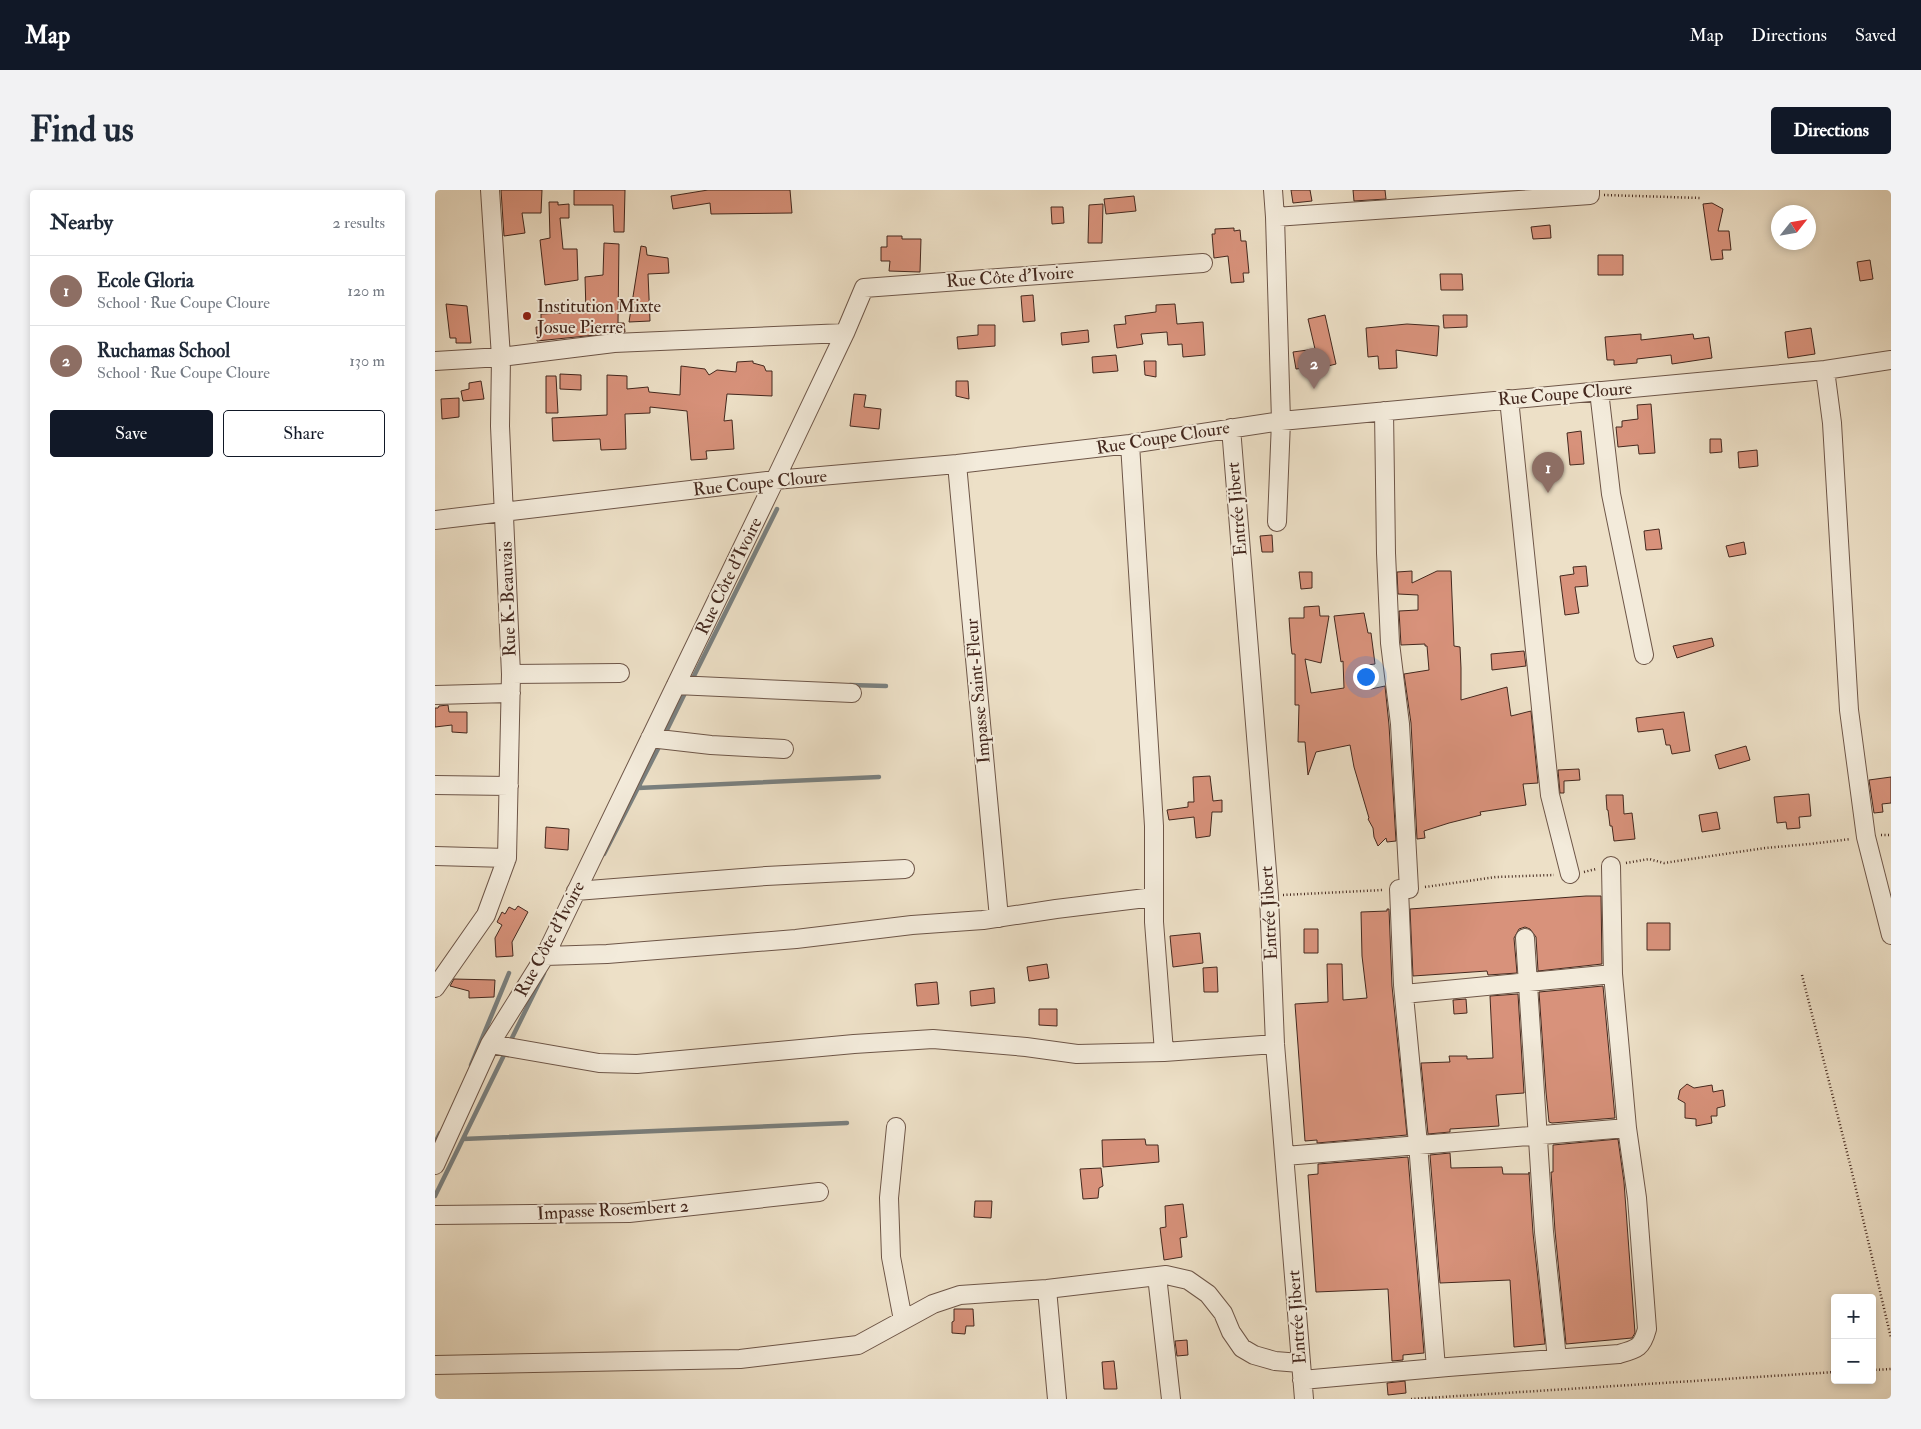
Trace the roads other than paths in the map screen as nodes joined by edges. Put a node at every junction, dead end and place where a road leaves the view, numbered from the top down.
1 (490, 190) edge
2 (1273, 190) edge
3 (1590, 192) edge
4 (1275, 217) junction
5 (1203, 263) dead end
6 (845, 333) junction
7 (501, 357) junction
8 (1891, 360) edge
9 (435, 361) edge
10 (1825, 370) junction
11 (1599, 391) junction
12 (1509, 399) junction
13 (1384, 411) junction
14 (1281, 421) junction
15 (1231, 428) junction
16 (1130, 444) junction
17 (957, 464) junction
18 (775, 480) junction
19 (505, 512) junction
20 (435, 520) edge
21 (1277, 522) dead end
22 (1644, 655) dead end
23 (620, 673) dead end
24 (511, 674) junction
25 (676, 684) junction
26 (511, 693) junction
27 (852, 693) dead end
28 (435, 695) edge
29 (651, 738) junction
30 (784, 749) dead end
31 (435, 785) edge
32 (509, 786) junction
33 (435, 856) edge
34 (507, 858) junction
35 (1611, 866) dead end
36 (905, 869) dead end
37 (1570, 874) dead end
38 (577, 891) junction
39 (1154, 897) junction
40 (999, 918) junction
41 (1891, 935) edge
42 (1525, 938) dead end
43 (545, 956) junction
44 (1613, 974) junction
45 (1528, 983) junction
46 (435, 988) edge
47 (1404, 994) junction
48 (490, 1044) junction
49 (1275, 1044) junction
50 (1163, 1052) junction
51 (896, 1127) dead end
52 (1627, 1128) junction
53 (443, 1133) edge
54 (1537, 1135) junction
55 (1418, 1144) junction
56 (1285, 1156) junction
57 (435, 1165) edge
58 (819, 1192) dead end
59 (435, 1216) edge
60 (1157, 1276) junction
61 (1047, 1289) junction
62 (903, 1320) junction
63 (1557, 1359) junction
64 (435, 1365) edge
65 (1436, 1368) junction
66 (1301, 1372) junction
67 (1057, 1399) edge
68 (1171, 1399) edge
69 (1304, 1399) edge

1 - 7 street, Rue K-Beauvais
2 - 4 street
3 - 4 street
4 - 14 street
5 - 6 street, Rue Côte d'Ivoire
6 - 7 street
6 - 18 street, Rue Côte d'Ivoire
7 - 9 street
7 - 19 street, Rue K-Beauvais
8 - 10 street, Rue Coupe Cloure
10 - 11 street, Rue Coupe Cloure
10 - 41 street
11 - 12 street, Rue Coupe Cloure
11 - 22 street
12 - 13 street, Rue Coupe Cloure
12 - 37 street
13 - 14 street, Rue Coupe Cloure
13 - 47 street
14 - 15 street, Rue Coupe Cloure
14 - 21 street
15 - 16 street, Rue Coupe Cloure
15 - 49 street, Entrée Jibert
16 - 17 street, Rue Coupe Cloure
16 - 39 street
17 - 18 street, Rue Coupe Cloure
17 - 40 street, Impasse Saint-Fleur
18 - 19 street, Rue Coupe Cloure
18 - 25 street, Rue Côte d'Ivoire
19 - 20 street, Rue Coupe Cloure
19 - 24 street, Rue K-Beauvais
23 - 24 street
24 - 26 street, Rue K-Beauvais
25 - 27 street
25 - 29 street, Rue Côte d'Ivoire
26 - 28 street
26 - 32 street, Rue K-Beauvais
29 - 30 street
29 - 38 street, Rue Côte d'Ivoire
31 - 32 street
32 - 34 street, Rue K-Beauvais
33 - 34 street
34 - 46 street, Rue K-Beauvais
35 - 44 street
36 - 38 street
38 - 43 street, Rue Côte d'Ivoire
39 - 40 street
39 - 50 street
40 - 43 street
42 - 45 street
43 - 48 street, Rue Côte d'Ivoire
44 - 45 street
44 - 52 street
45 - 47 street
45 - 54 street
47 - 55 street
48 - 50 street
48 - 53 street, Rue Côte d'Ivoire
49 - 50 street
49 - 56 street, Entrée Jibert
51 - 62 street
52 - 54 street
52 - 63 street
53 - 57 street, Rue Côte d'Ivoire
54 - 55 street
54 - 63 street
55 - 56 street
55 - 65 street
56 - 66 street, Entrée Jibert
58 - 59 street, Impasse Rosembert 2
60 - 61 street
60 - 66 street
60 - 68 street
61 - 62 street
61 - 67 street
62 - 64 street
63 - 65 street
65 - 66 street
66 - 69 street, Entrée Jibert

